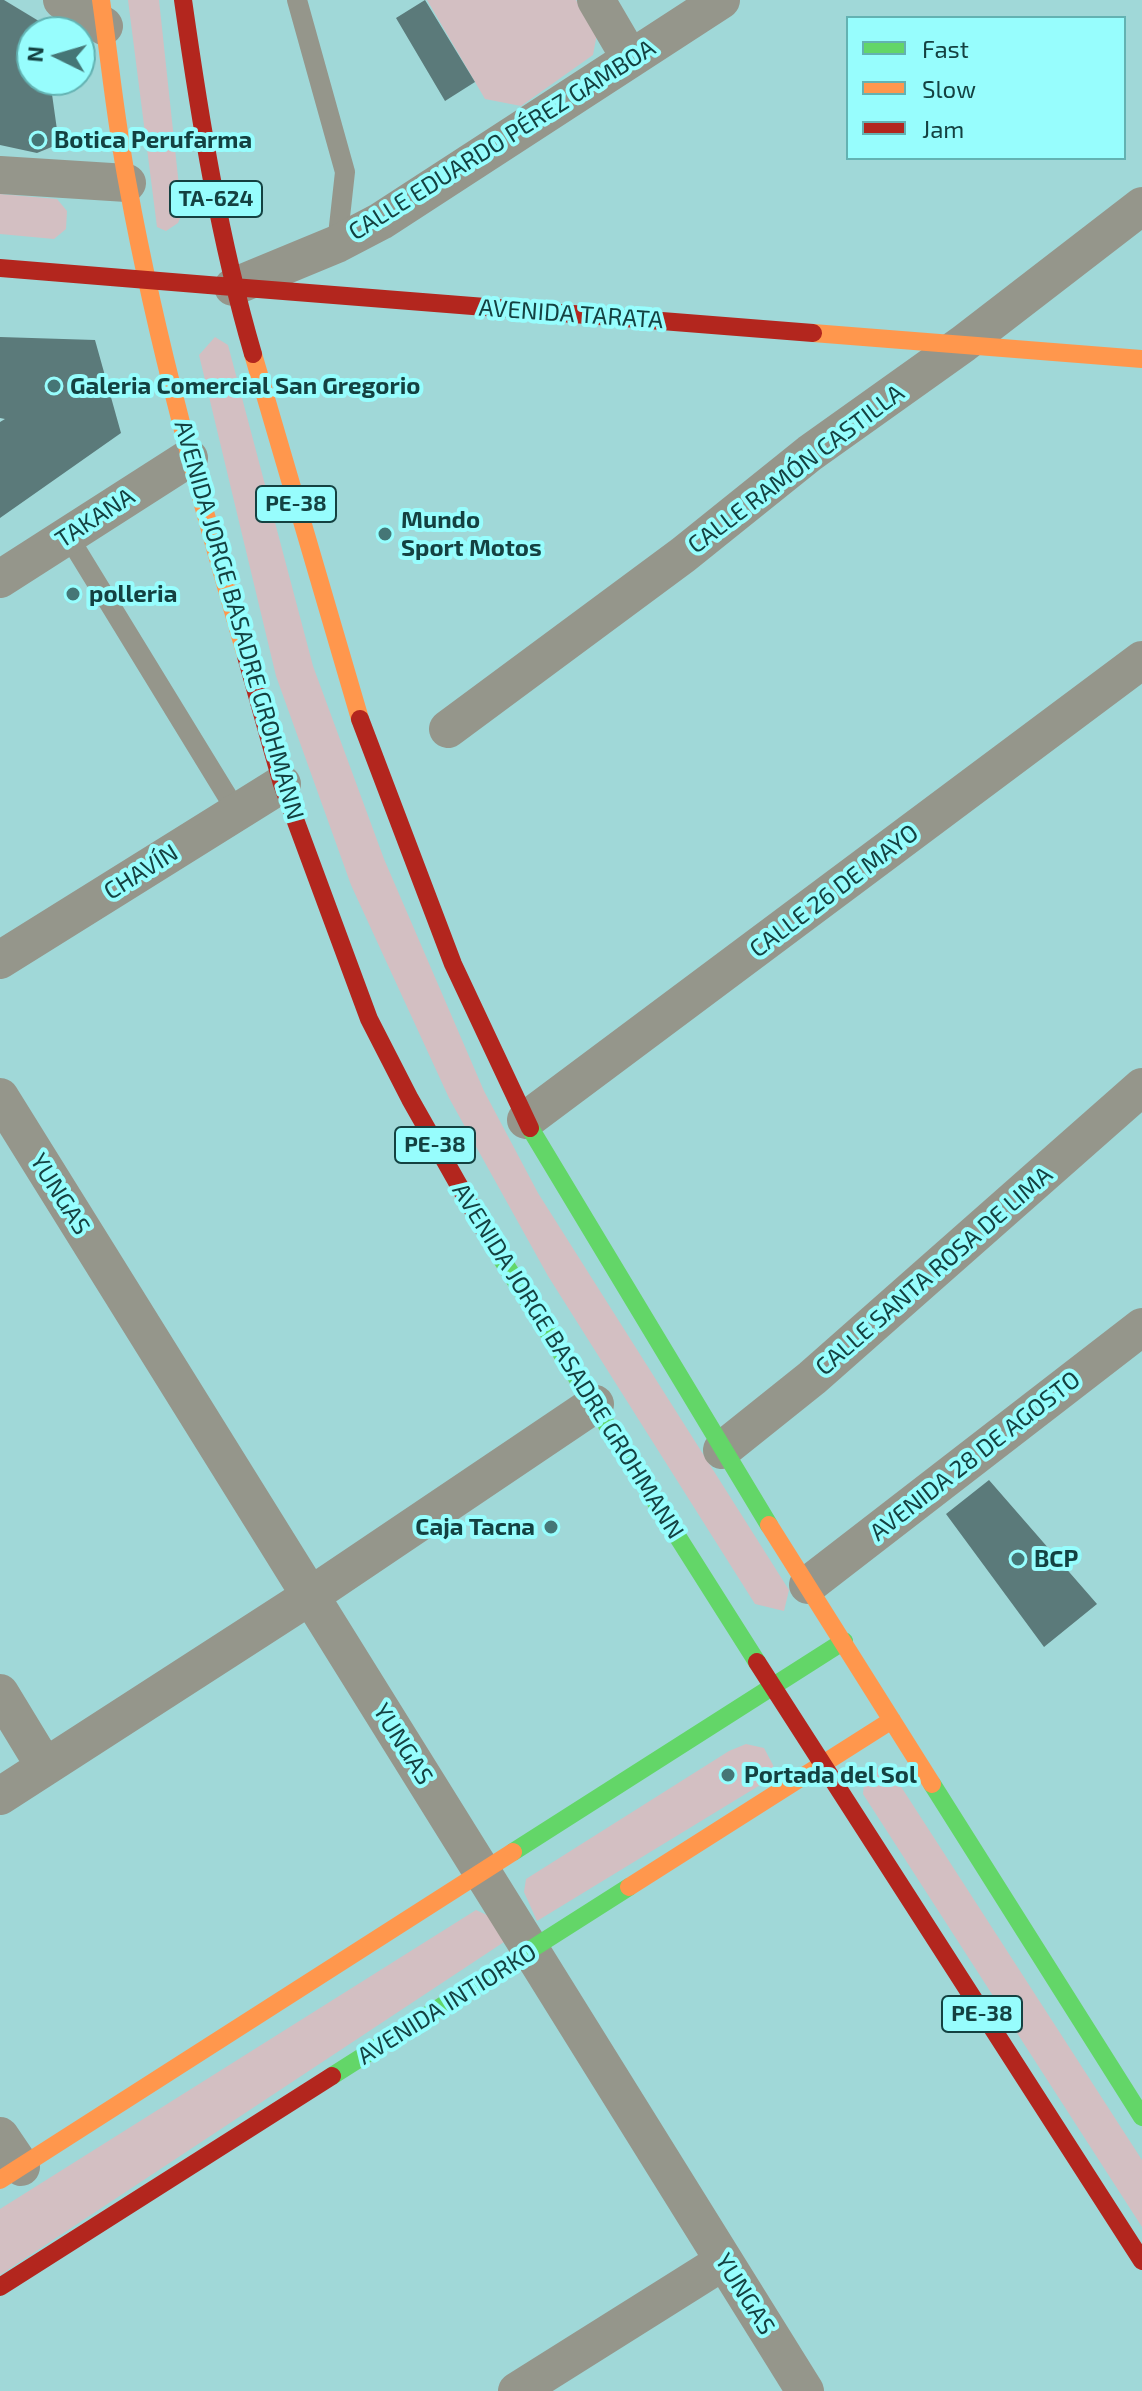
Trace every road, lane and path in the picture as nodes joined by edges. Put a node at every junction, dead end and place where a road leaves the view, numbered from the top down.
1 (62, 0) edge
2 (183, 0) edge
3 (297, 0) edge
4 (596, 0) edge
5 (721, 0) edge
6 (103, 13) edge
7 (630, 58) junction
8 (0, 175) edge
9 (127, 183) junction
10 (1142, 206) edge
11 (337, 244) junction
12 (0, 268) edge
13 (146, 278) junction
14 (233, 287) junction
15 (963, 344) junction
16 (1142, 359) edge
17 (189, 458) junction
18 (68, 536) junction
19 (0, 579) edge
20 (1142, 660) edge
21 (448, 729) dead end
22 (282, 784) junction
23 (237, 812) junction
24 (0, 960) edge
25 (1142, 1087) edge
26 (0, 1097) edge
27 (526, 1120) junction
28 (1142, 1327) edge
29 (595, 1404) junction
30 (722, 1450) junction
31 (808, 1585) junction
32 (310, 1596) junction
33 (844, 1641) junction
34 (772, 1687) junction
35 (0, 1693) edge
36 (892, 1720) junction
37 (822, 1766) junction
38 (45, 1767) junction
39 (0, 1796) edge
40 (482, 1872) junction
41 (531, 1951) junction
42 (1131, 2076) edge
43 (1142, 2117) edge
44 (0, 2136) edge
45 (10, 2173) edge
46 (724, 2261) junction
47 (1142, 2261) edge
48 (0, 2287) edge
49 (517, 2391) edge
50 (805, 2391) edge

1 - 6 street
2 - 14 main road, TA-624
3 - 11 lane
4 - 7 street
5 - 7 street, CALLE EDUARDO PÉREZ GAMBOA
6 - 9 main road, AVENIDA JORGE BASADRE GROHMANN / TA-624
7 - 11 street, CALLE EDUARDO PÉREZ GAMBOA
8 - 9 street
9 - 13 main road, AVENIDA JORGE BASADRE GROHMANN / TA-624
10 - 15 street, CALLE RAMÓN CASTILLA
11 - 14 street, CALLE EDUARDO PÉREZ GAMBOA
12 - 13 main road, AVENIDA TARATA
13 - 14 main road, AVENIDA TARATA
13 - 17 main road, AVENIDA JORGE BASADRE GROHMANN / PE-38
14 - 15 main road, AVENIDA TARATA
14 - 27 main road, PE-38
15 - 16 main road, AVENIDA TARATA
15 - 21 street, CALLE RAMÓN CASTILLA
17 - 18 street, TAKANA
17 - 22 main road, AVENIDA JORGE BASADRE GROHMANN / PE-38
18 - 19 street, TAKANA
18 - 23 lane
20 - 27 street, CALLE 26 DE MAYO
22 - 23 street, CHAVÍN
22 - 29 main road, AVENIDA JORGE BASADRE GROHMANN / PE-38
23 - 24 street, CHAVÍN
25 - 30 street, CALLE SANTA ROSA DE LIMA
26 - 32 street, YUNGAS
27 - 30 main road, PE-38
28 - 31 street, AVENIDA 28 DE AGOSTO
29 - 32 street
29 - 34 main road, AVENIDA JORGE BASADRE GROHMANN / PE-38
30 - 31 main road, PE-38
31 - 33 main road, PE-38
32 - 38 street
32 - 40 street, YUNGAS
33 - 34 main road
33 - 36 main road, PE-38
34 - 37 main road, AVENIDA JORGE BASADRE GROHMANN / PE-38
34 - 40 main road
35 - 38 street
36 - 37 main road, AVENIDA INTIORKO
36 - 42 main road, PE-38
37 - 41 main road, AVENIDA INTIORKO
37 - 47 main road, AVENIDA JORGE BASADRE GROHMANN / PE-38
38 - 39 street
40 - 41 street, YUNGAS
40 - 45 main road
41 - 46 street, YUNGAS
41 - 48 main road, AVENIDA INTIORKO
42 - 43 main road, PE-38
44 - 45 street
46 - 49 street
46 - 50 street, YUNGAS

